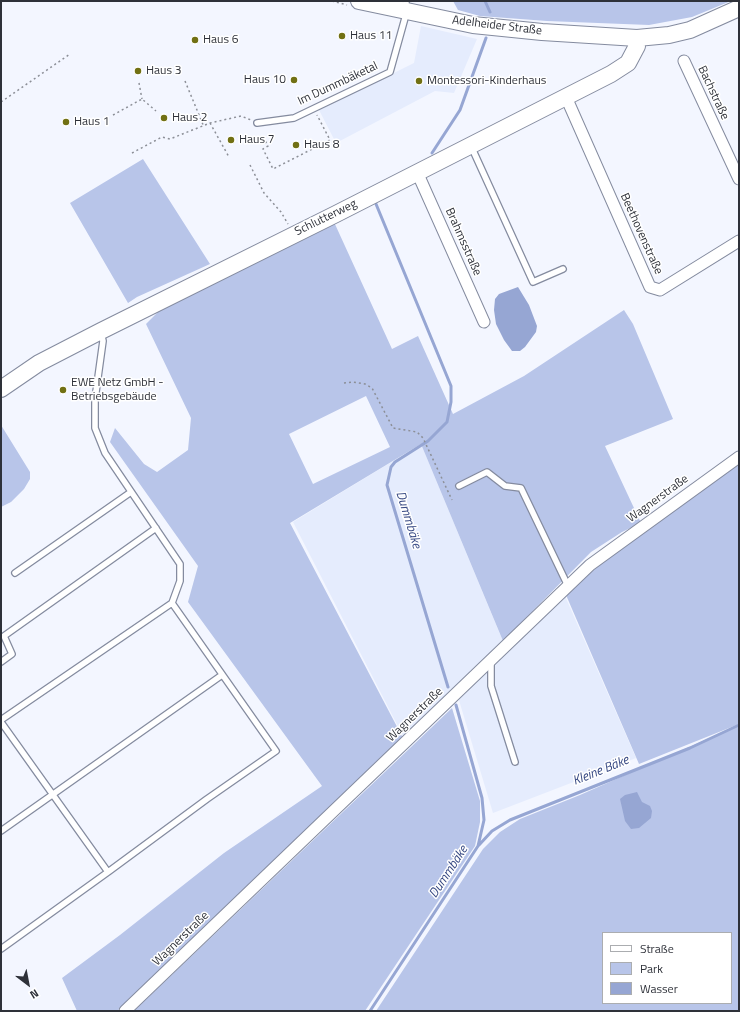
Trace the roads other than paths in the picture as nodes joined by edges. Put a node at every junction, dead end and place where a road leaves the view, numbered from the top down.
1 (358, 1) edge
2 (406, 5) edge
3 (739, 8) edge
4 (637, 38) junction
5 (684, 61) dead end
6 (566, 97) junction
7 (258, 122) road end
8 (471, 145) junction
9 (418, 172) junction
10 (739, 179) edge
11 (739, 241) edge
12 (563, 269) dead end
13 (484, 322) dead end
14 (101, 331) junction
15 (1, 389) edge
16 (739, 457) edge
17 (459, 486) dead end
18 (131, 492) junction
19 (156, 528) junction
20 (16, 573) dead end
21 (568, 586) junction
22 (172, 603) junction
23 (491, 660) junction
24 (1, 662) edge
25 (222, 675) junction
26 (1, 721) edge
27 (516, 762) dead end
28 (53, 795) junction
29 (1, 831) edge
30 (108, 872) junction
31 (1, 949) edge
32 (125, 1011) edge

1 - 2 street, Adelheider Straße
2 - 4 street, Adelheider Straße
2 - 7 lane, Im Dummbäketal
3 - 4 street, Adelheider Straße
4 - 6 street, Schlutterweg
5 - 10 street, Bachstraße
6 - 8 street, Schlutterweg
6 - 11 street, Beethovenstraße
8 - 9 street, Schlutterweg
8 - 12 lane
9 - 13 street, Brahmsstraße
9 - 14 street, Schlutterweg
14 - 15 street, Schlutterweg
14 - 18 lane
16 - 21 street, Wagnerstraße
17 - 21 lane
18 - 19 lane
18 - 20 lane
19 - 22 lane
19 - 24 lane
21 - 23 street, Wagnerstraße
22 - 25 lane
22 - 26 lane
23 - 27 lane
23 - 32 street, Wagnerstraße
25 - 28 lane
25 - 30 lane
26 - 28 lane
28 - 29 lane
28 - 30 lane
30 - 31 lane

